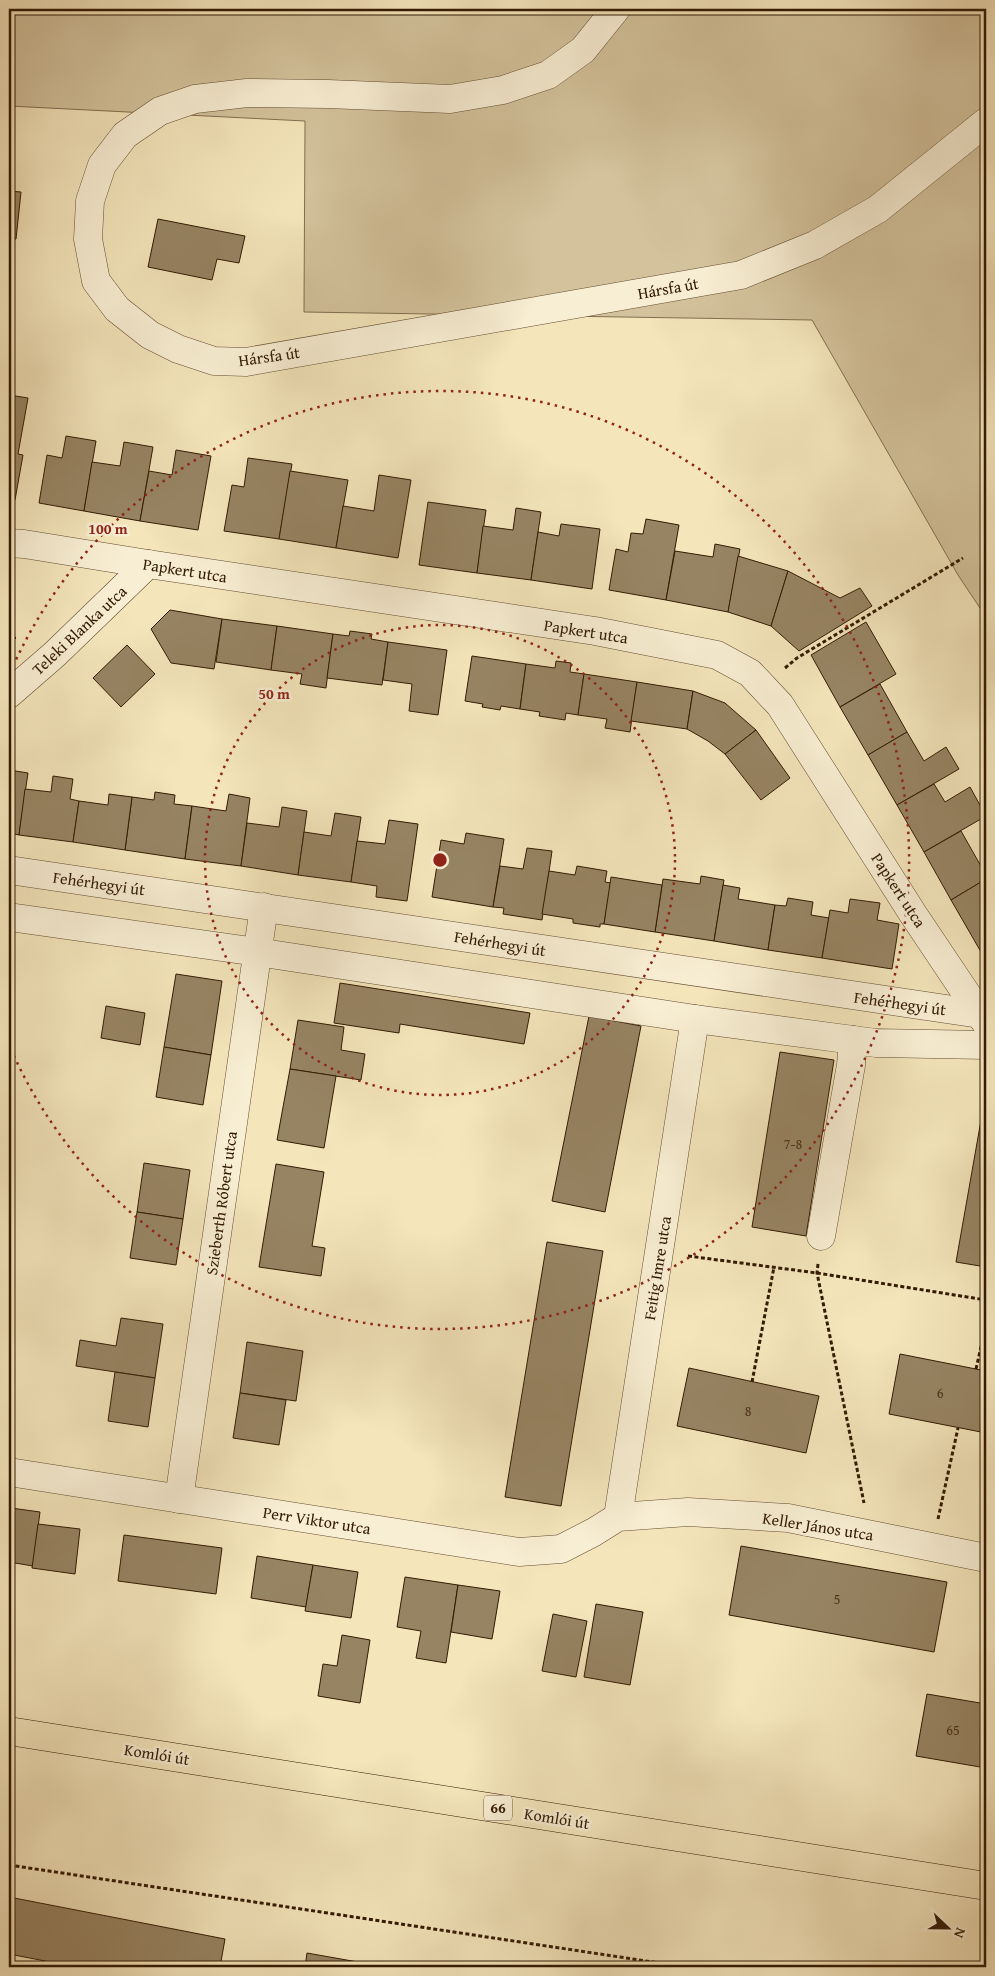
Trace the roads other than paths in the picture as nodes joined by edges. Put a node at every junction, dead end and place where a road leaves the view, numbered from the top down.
1 (616, 9) edge
2 (986, 122) edge
3 (9, 543) edge
4 (148, 564) junction
5 (9, 694) edge
6 (9, 870) edge
7 (264, 906) junction
8 (9, 917) edge
9 (257, 952) junction
10 (695, 1019) junction
11 (983, 1019) edge
12 (853, 1040) junction
13 (986, 1045) edge
14 (821, 1236) dead end
15 (9, 1472) edge
16 (179, 1499) junction
17 (618, 1517) junction
18 (983, 1565) edge
19 (9, 1731) edge
20 (986, 1886) edge

1 - 2 street, Hársfa út
3 - 4 street, Papkert utca
4 - 5 street, Teleki Blanka utca
4 - 11 street, Papkert utca
6 - 7 street, Fehérhegyi út
7 - 9 street, Szieberth Róbert utca
7 - 11 street, Fehérhegyi út
8 - 9 street
9 - 10 street
9 - 16 street, Szieberth Róbert utca
10 - 12 street
10 - 17 street, Feitig Imre utca
12 - 13 street
12 - 14 street
15 - 16 street, Perr Viktor utca
16 - 17 street, Perr Viktor utca
17 - 18 street, Keller János utca
19 - 20 main road, Komlói út / 66

